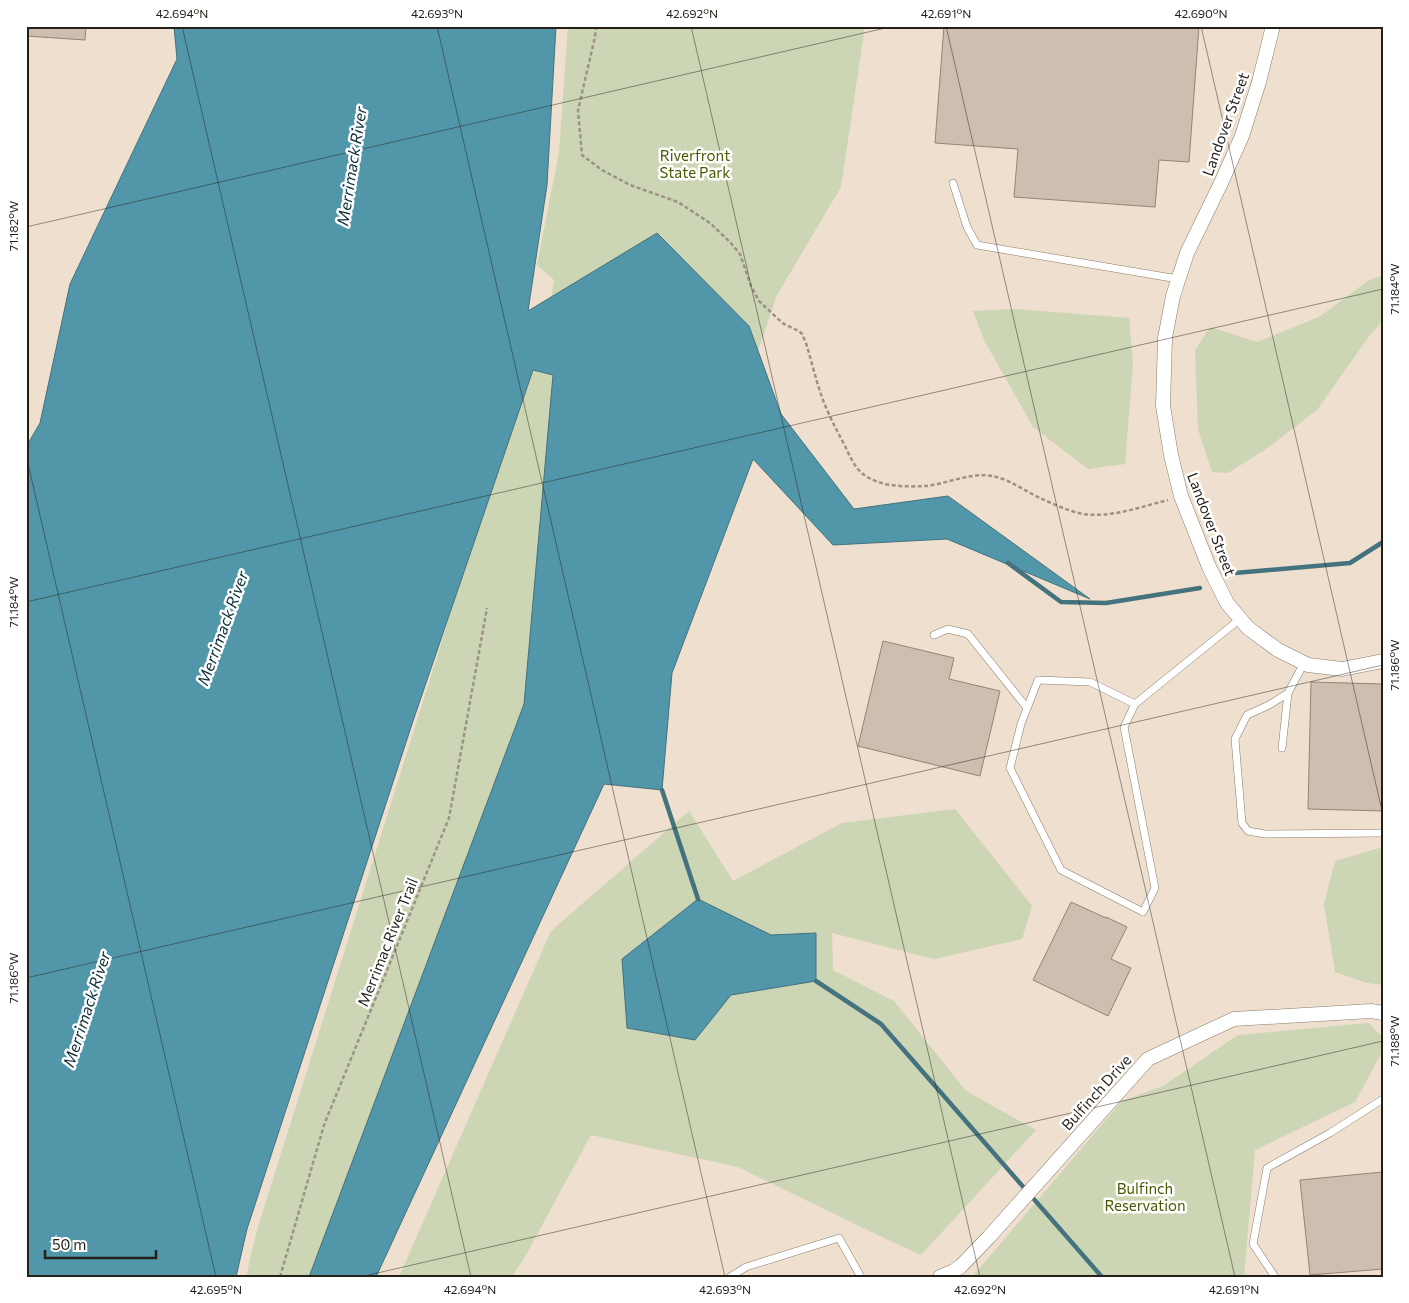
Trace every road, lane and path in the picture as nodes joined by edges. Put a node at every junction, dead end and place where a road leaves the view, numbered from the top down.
1 (596, 26) edge
2 (1273, 26) edge
3 (953, 183) dead end
4 (1178, 279) junction
5 (1181, 496) junction
6 (487, 608) dead end
7 (1240, 618) junction
8 (934, 635) dead end
9 (1383, 661) edge
10 (1304, 663) junction
11 (1288, 693) junction
12 (1135, 704) junction
13 (1027, 708) junction
14 (1282, 748) dead end
15 (1383, 833) edge
16 (1383, 1014) edge
17 (1383, 1099) edge
18 (280, 1277) edge
19 (730, 1277) edge
20 (861, 1277) edge
21 (940, 1277) edge
22 (1274, 1277) edge

1 - 5 path
2 - 4 street, Landover Street
3 - 4 lane
4 - 5 street, Landover Street
5 - 7 street, Landover Street
6 - 18 path, Merrimac River Trail
7 - 10 street, Landover Street
7 - 12 lane
8 - 13 lane
9 - 10 street, Landover Street
10 - 11 lane
11 - 14 lane
11 - 15 lane
12 - 13 lane
12 - 13 lane
16 - 21 street, Bulfinch Drive
17 - 22 lane
19 - 20 lane

